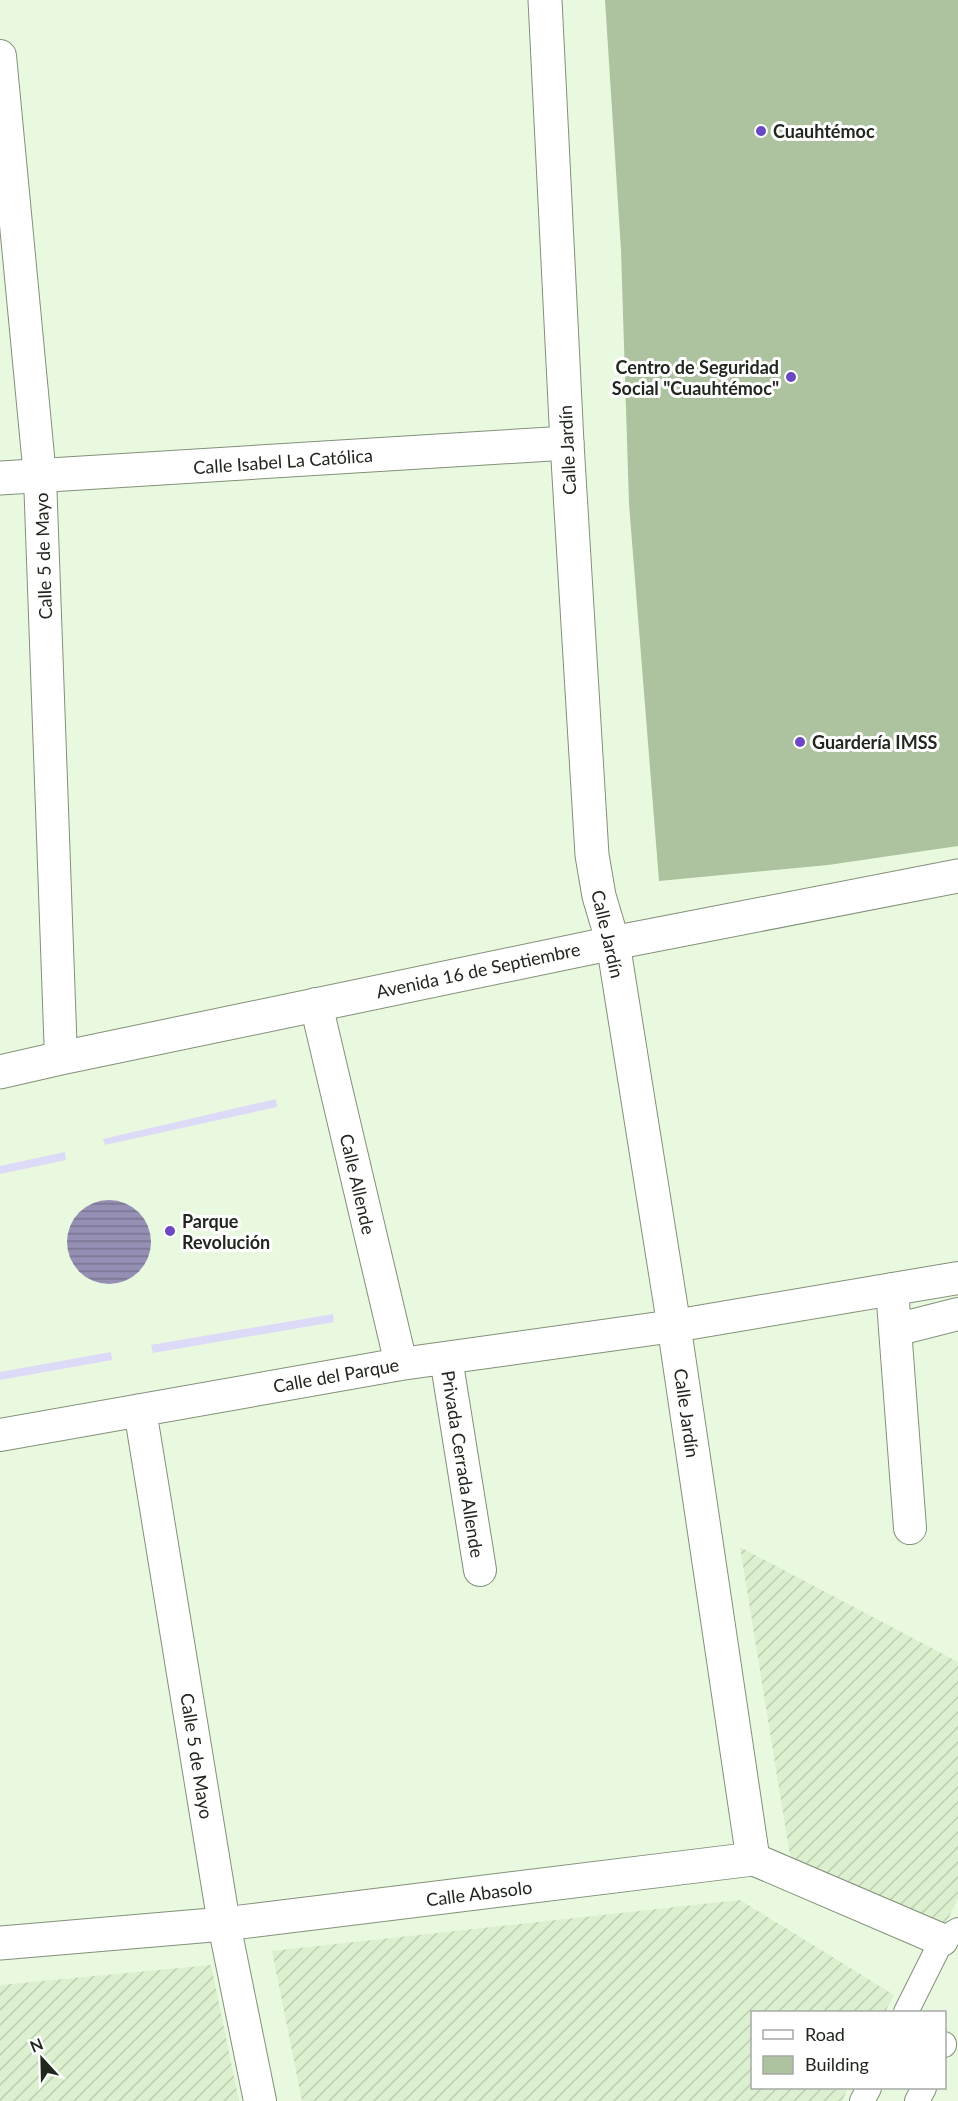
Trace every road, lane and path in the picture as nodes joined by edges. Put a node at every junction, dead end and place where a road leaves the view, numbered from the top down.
1 (545, 0) edge
2 (0, 56) edge
3 (567, 443) junction
4 (40, 477) junction
5 (0, 478) edge
6 (958, 876) edge
7 (613, 943) junction
8 (316, 1004) junction
9 (61, 1058) junction
10 (0, 1072) edge
11 (958, 1278) edge
12 (892, 1289) junction
13 (958, 1314) edge
14 (674, 1326) junction
15 (895, 1330) junction
16 (446, 1359) junction
17 (401, 1364) junction
18 (140, 1410) junction
19 (0, 1435) edge
20 (910, 1528) dead end
21 (480, 1570) dead end
22 (753, 1859) junction
23 (224, 1924) junction
24 (950, 1935) edge
25 (0, 1943) edge
26 (907, 2011) edge
27 (260, 2101) edge

1 - 3 street, Calle Jardín
2 - 4 street, Calle 5 de Mayo
3 - 4 street, Calle Isabel La Católica
3 - 7 street, Calle Jardín
4 - 5 street, Calle Isabel La Católica
4 - 9 street, Calle 5 de Mayo
6 - 7 street, Avenida 16 de Septiembre
7 - 8 street, Avenida 16 de Septiembre
7 - 14 street, Calle Jardín
8 - 9 street, Avenida 16 de Septiembre
8 - 17 street, Calle Allende
9 - 10 street, Avenida 16 de Septiembre
11 - 12 street, Calle del Parque
12 - 14 street, Calle del Parque
12 - 15 street
13 - 15 street
14 - 16 street, Calle del Parque
14 - 22 street, Calle Jardín
15 - 20 street
16 - 17 street, Calle del Parque
16 - 21 street, Privada Cerrada Allende
17 - 18 street, Calle del Parque
18 - 19 street, Calle del Parque
18 - 23 street, Calle 5 de Mayo
22 - 23 street, Calle Abasolo
22 - 24 street
23 - 25 street, Calle Abasolo
23 - 27 street, Calle 5 de Mayo
24 - 26 street

